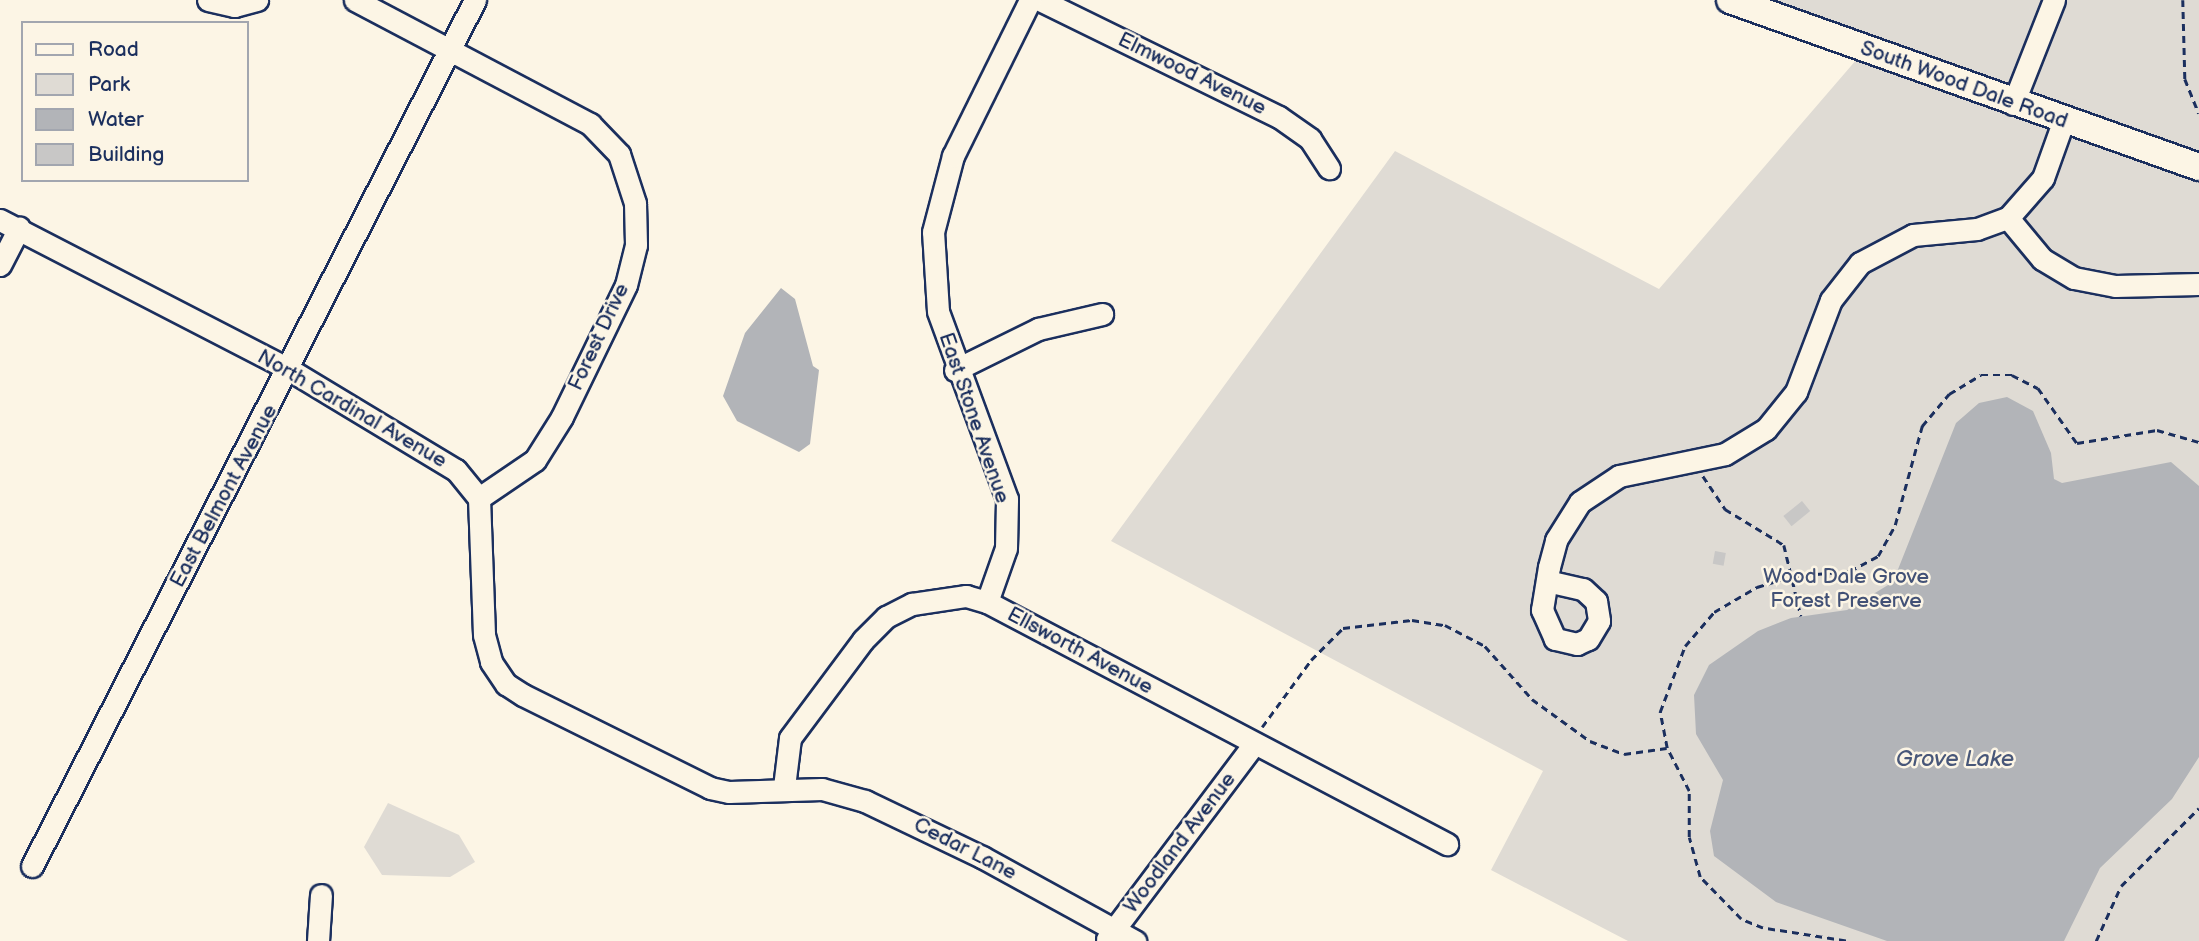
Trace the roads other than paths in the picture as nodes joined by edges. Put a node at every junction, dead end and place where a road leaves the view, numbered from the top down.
1 (208, 0) edge
2 (257, 0) edge
3 (355, 0) edge
4 (475, 0) edge
5 (1030, 0) edge
6 (1040, 0) edge
7 (1730, 0) edge
8 (2054, 0) edge
9 (449, 49) junction
10 (2014, 104) junction
11 (2063, 122) junction
12 (2199, 167) edge
13 (1329, 168) dead end
14 (2008, 218) junction
15 (9, 224) edge
16 (0, 265) edge
17 (2199, 284) edge
18 (1101, 314) dead end
19 (290, 370) junction
20 (955, 370) junction
21 (479, 498) junction
22 (1547, 581) dead end
23 (987, 602) junction
24 (1254, 744) junction
25 (784, 787) junction
26 (1447, 844) dead end
27 (32, 866) dead end
28 (321, 895) dead end
29 (1110, 935) edge
30 (318, 941) edge
31 (1135, 941) edge

1 - 2 street
3 - 9 street, Forest Drive
4 - 9 street, East Belmont Avenue
5 - 20 street, East Stone Avenue
6 - 13 street, Elmwood Avenue
7 - 10 main road, South Wood Dale Road
8 - 10 street
9 - 19 street, East Belmont Avenue
9 - 21 street, Forest Drive
10 - 11 main road, South Wood Dale Road
11 - 12 main road, South Wood Dale Road
11 - 14 street
14 - 17 street
14 - 22 street
15 - 16 street
15 - 19 street, North Cardinal Avenue
18 - 20 street
19 - 21 street, North Cardinal Avenue
19 - 27 street, East Belmont Avenue
20 - 23 street, East Stone Avenue
21 - 25 street
23 - 24 street, Ellsworth Avenue
23 - 25 street, Ellsworth Avenue
24 - 26 street, Ellsworth Avenue
24 - 29 street, Woodland Avenue
25 - 29 street, Cedar Lane
28 - 30 street
29 - 31 street, Cedar Lane

